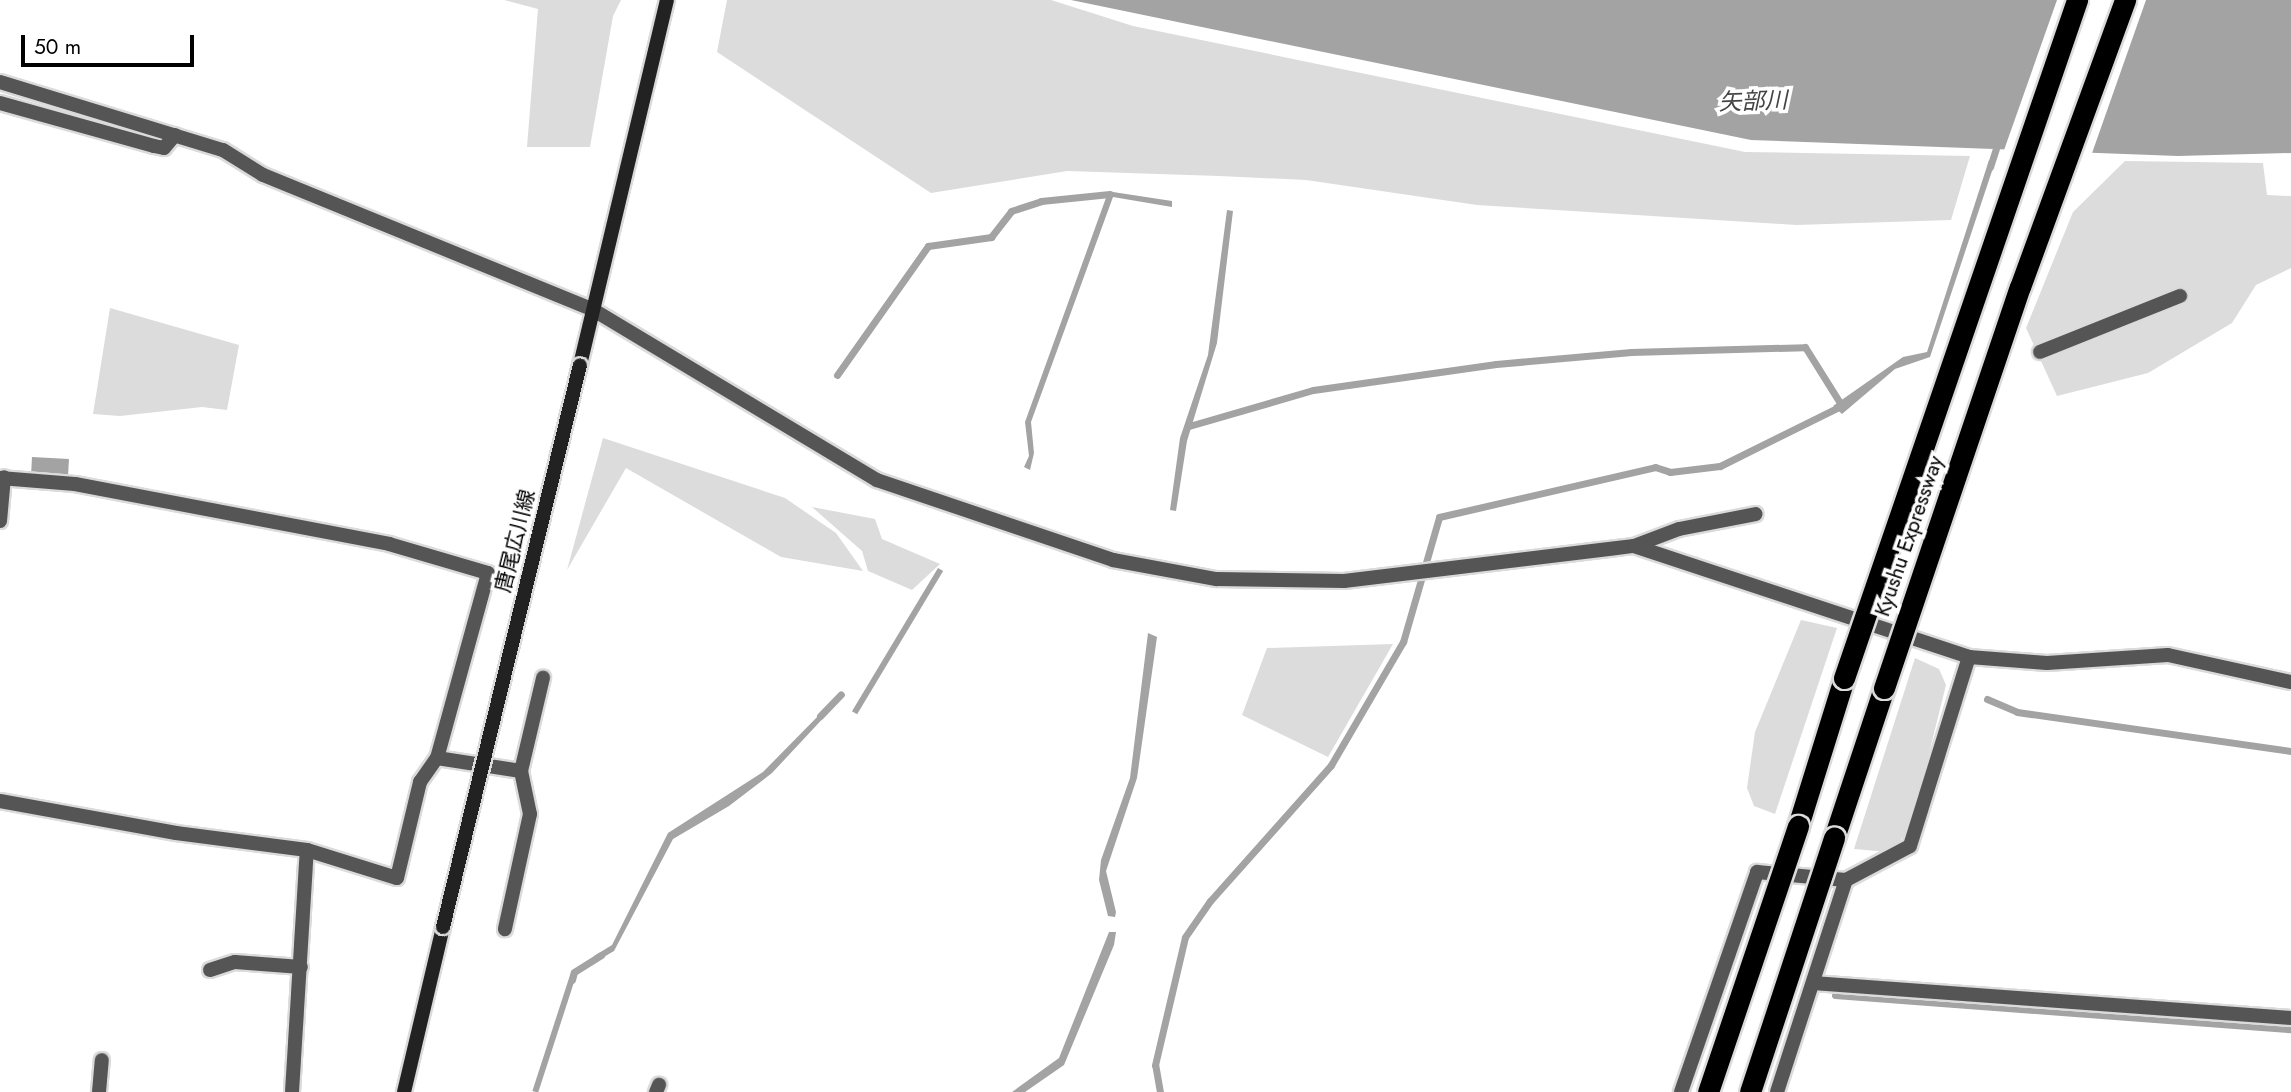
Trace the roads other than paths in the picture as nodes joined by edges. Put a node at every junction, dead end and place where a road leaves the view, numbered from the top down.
1 (667, 0) edge
2 (2077, 0) edge
3 (2125, 0) edge
4 (0, 82) edge
5 (0, 103) edge
6 (175, 135) junction
7 (2180, 296) dead end
8 (592, 309) junction
9 (2040, 352) dead end
10 (2, 477) edge
11 (1756, 514) dead end
12 (0, 521) edge
13 (1634, 546) junction
14 (1969, 657) junction
15 (543, 678) dead end
16 (2291, 682) edge
17 (437, 758) junction
18 (521, 771) junction
19 (0, 801) edge
20 (307, 850) junction
21 (1846, 880) junction
22 (505, 929) dead end
23 (302, 967) junction
24 (210, 970) dead end
25 (1813, 983) junction
26 (2291, 1018) edge
27 (102, 1060) dead end
28 (99, 1092) edge
29 (292, 1092) edge
30 (404, 1092) edge
31 (1681, 1092) edge
32 (1707, 1092) edge
33 (1750, 1092) edge
34 (1777, 1092) edge

1 - 8 main road, 唐尾広川線
2 - 32 highway, Kyushu Expressway, bridge
3 - 33 highway, Kyushu Expressway, bridge
4 - 6 street
5 - 6 street
6 - 8 street
7 - 9 street
8 - 13 street
8 - 30 main road, 唐尾広川線, bridge
10 - 12 street
10 - 17 street
11 - 13 street
13 - 14 street
14 - 16 street
14 - 21 street
15 - 18 street
17 - 18 street
17 - 20 street
18 - 22 street
19 - 20 street
20 - 23 street
21 - 25 street
21 - 31 street
23 - 24 street
23 - 29 street
25 - 26 street
25 - 34 street
27 - 28 street

